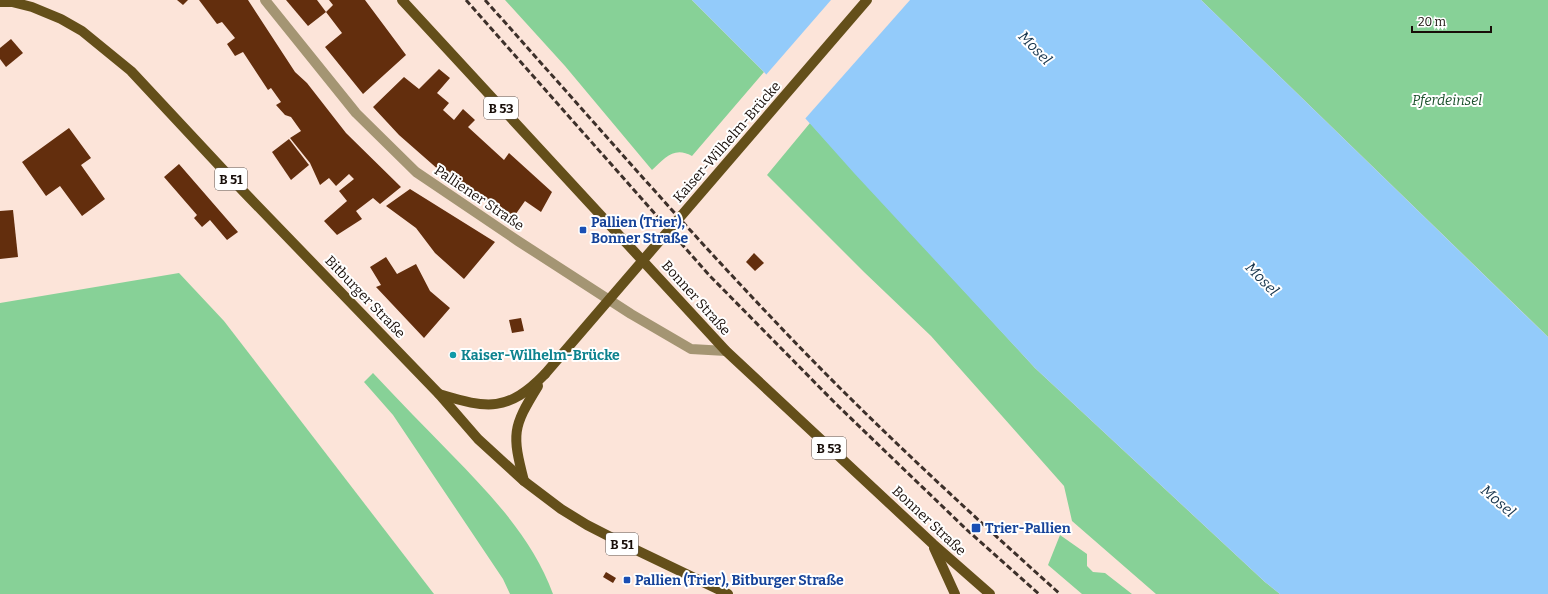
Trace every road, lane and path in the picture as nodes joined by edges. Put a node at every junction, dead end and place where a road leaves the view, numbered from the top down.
1 (265, 0) edge
2 (402, 0) edge
3 (867, 0) edge
4 (0, 2) edge
5 (726, 352) junction
6 (545, 374) junction
7 (439, 394) junction
8 (524, 481) junction
9 (933, 544) junction
10 (969, 576) junction
11 (728, 594) edge
12 (955, 594) edge
13 (981, 594) edge
14 (990, 594) edge

1 - 5 street, Palliener Straße
2 - 5 main road, Bonner Straße / B 53
3 - 6 main road, Kaiser-Wilhelm-Brücke, bridge
4 - 7 main road, Bitburger Straße / B 51
5 - 9 main road, Bonner Straße / B 53
6 - 7 main road, Kaiser-Wilhelm-Brücke
6 - 8 main road, Kaiser-Wilhelm-Brücke
7 - 8 main road, Bitburger Straße / B 51
8 - 11 main road, Bitburger Straße / B 51
9 - 10 main road, Bonner Straße / B 53
9 - 12 main road
10 - 13 main road
10 - 14 main road, Bonner Straße / B 53

